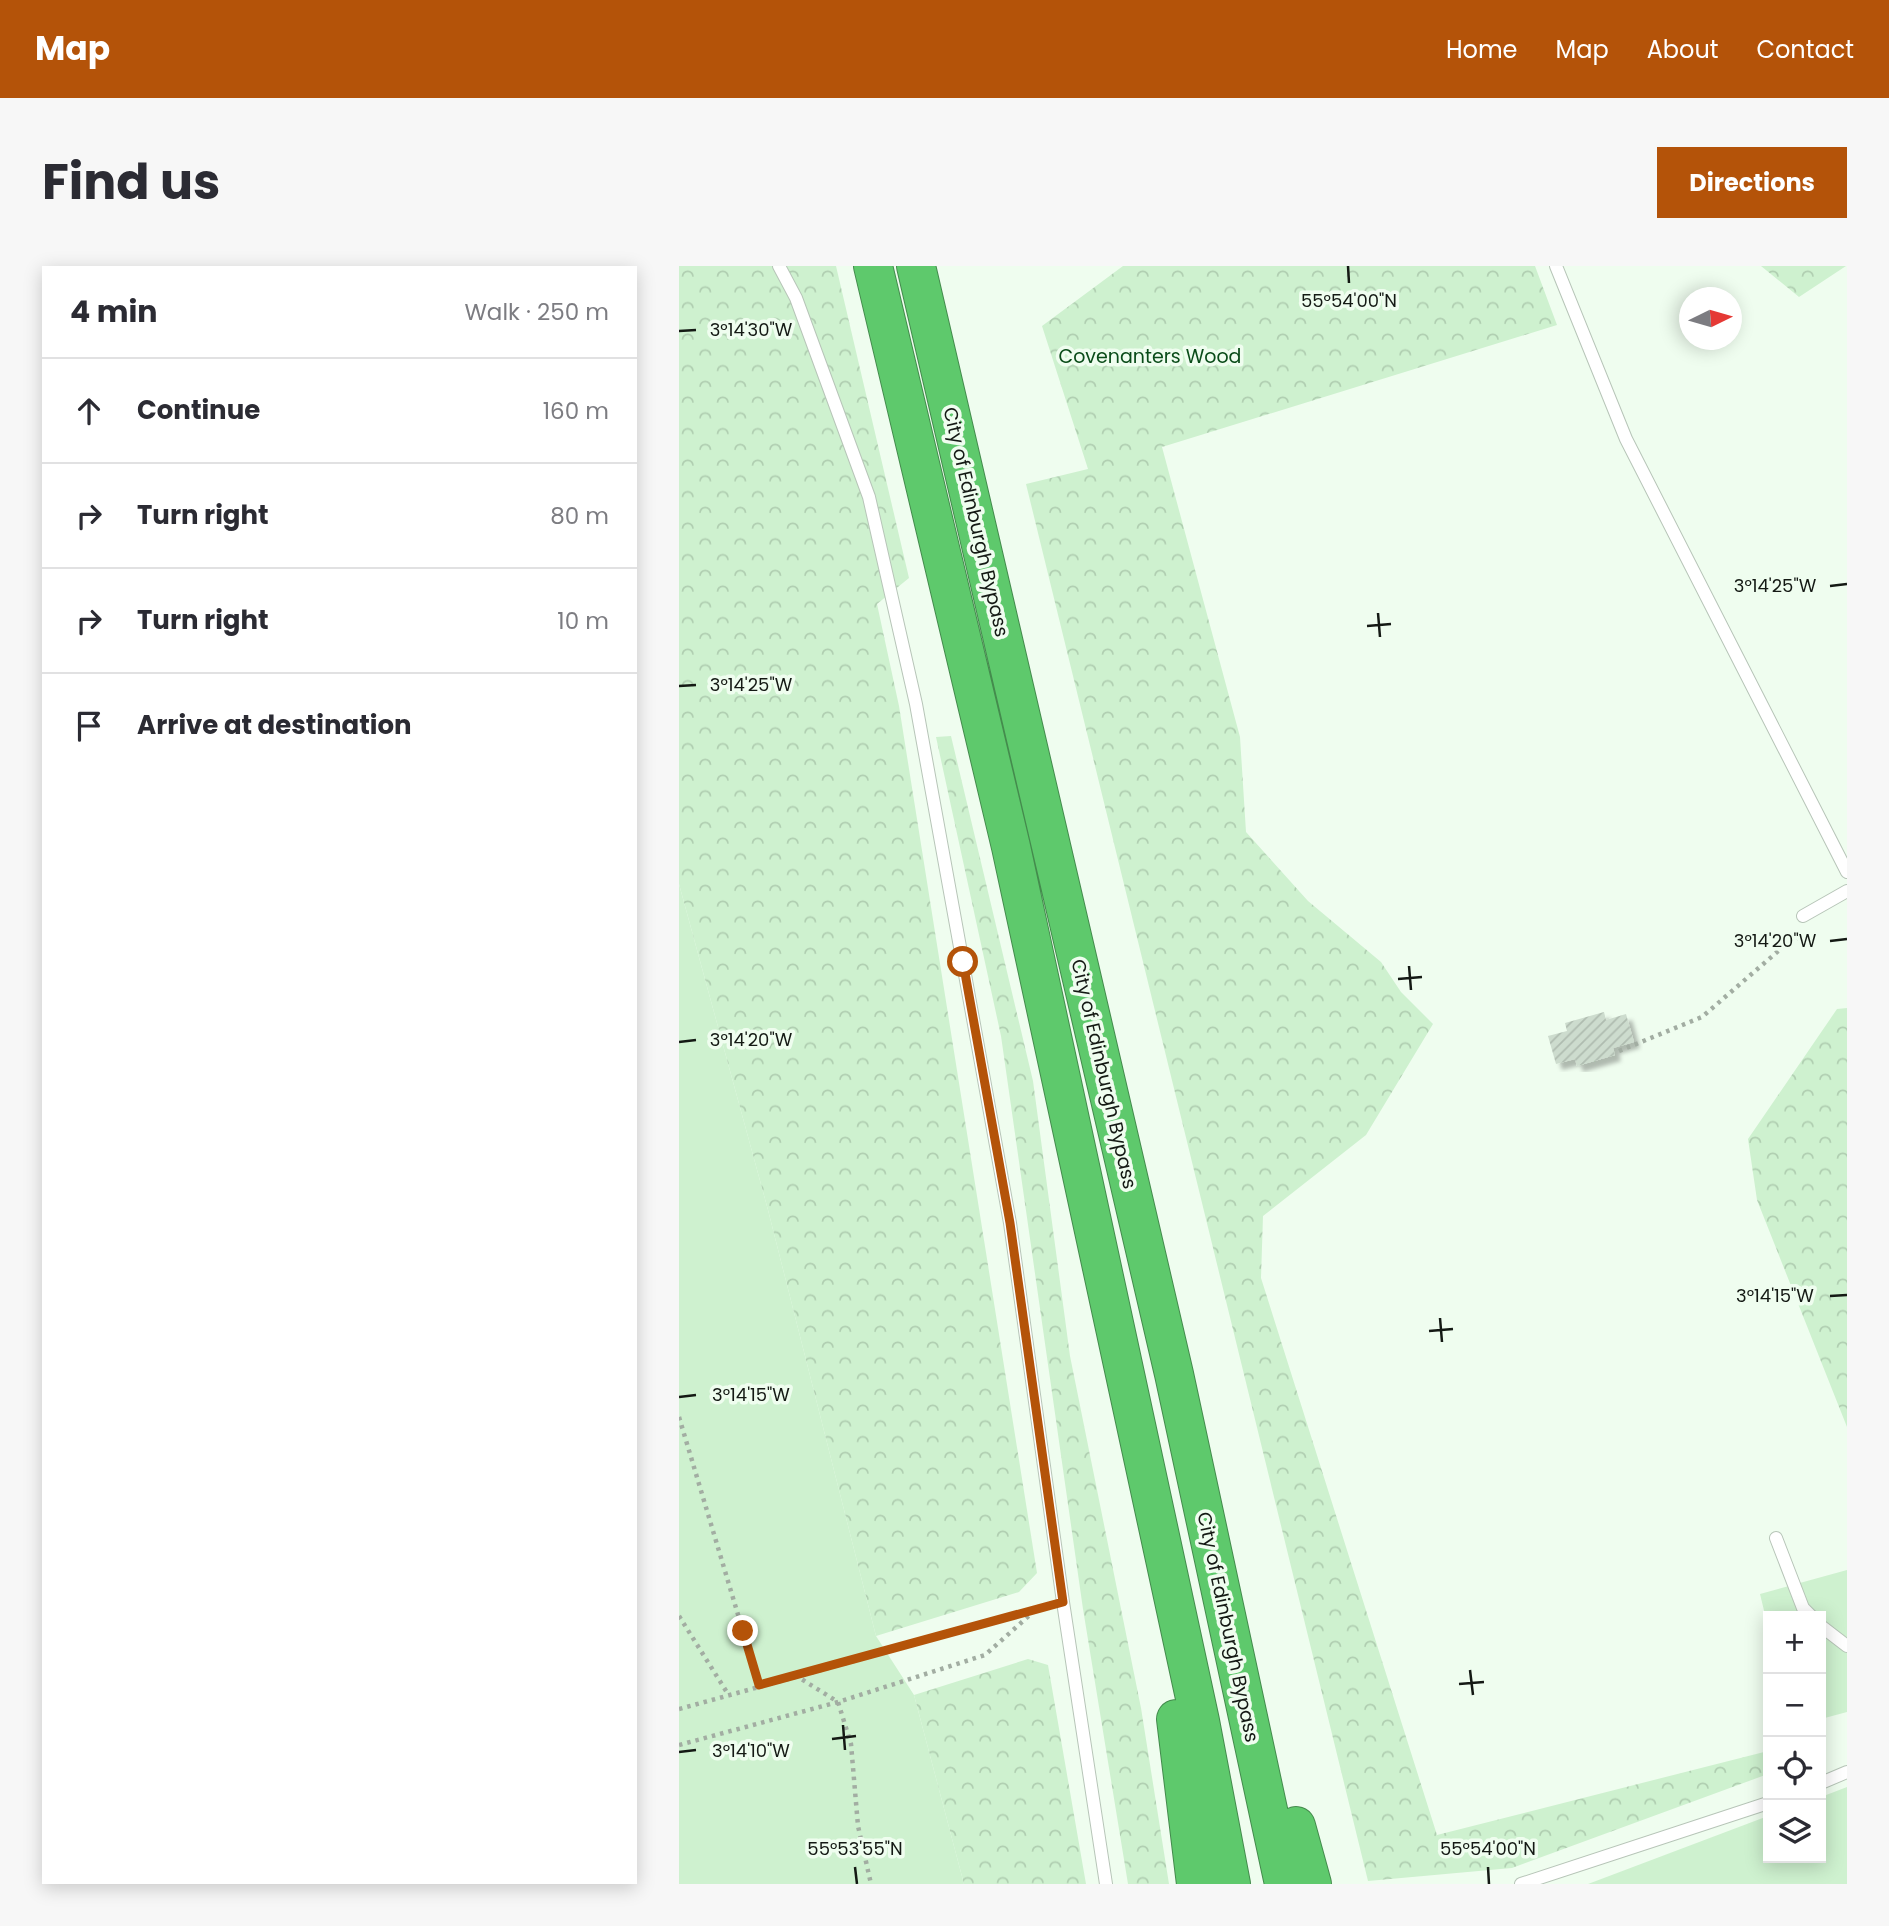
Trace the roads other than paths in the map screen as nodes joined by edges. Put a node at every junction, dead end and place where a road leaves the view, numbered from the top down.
1 (779, 266) edge
2 (873, 266) edge
3 (916, 266) edge
4 (1556, 266) edge
5 (1847, 872) edge
6 (1847, 891) edge
7 (1803, 916) road end
8 (1109, 1301) junction
9 (1174, 1374) junction
10 (1776, 1538) dead end
11 (1806, 1611) edge
12 (1826, 1630) edge
13 (1847, 1646) edge
14 (1847, 1772) edge
15 (1826, 1781) edge
16 (1763, 1806) edge
17 (1106, 1884) edge
18 (1196, 1884) edge
19 (1231, 1884) edge
20 (1284, 1884) edge
21 (1312, 1884) edge
22 (1521, 1884) edge

1 - 17 lane
2 - 8 highway
3 - 9 highway, City of Edinburgh Bypass
4 - 5 lane
6 - 7 lane
8 - 18 highway
8 - 19 highway
9 - 20 highway, City of Edinburgh Bypass
9 - 21 highway
10 - 11 lane
12 - 13 lane
14 - 15 lane
16 - 22 lane

